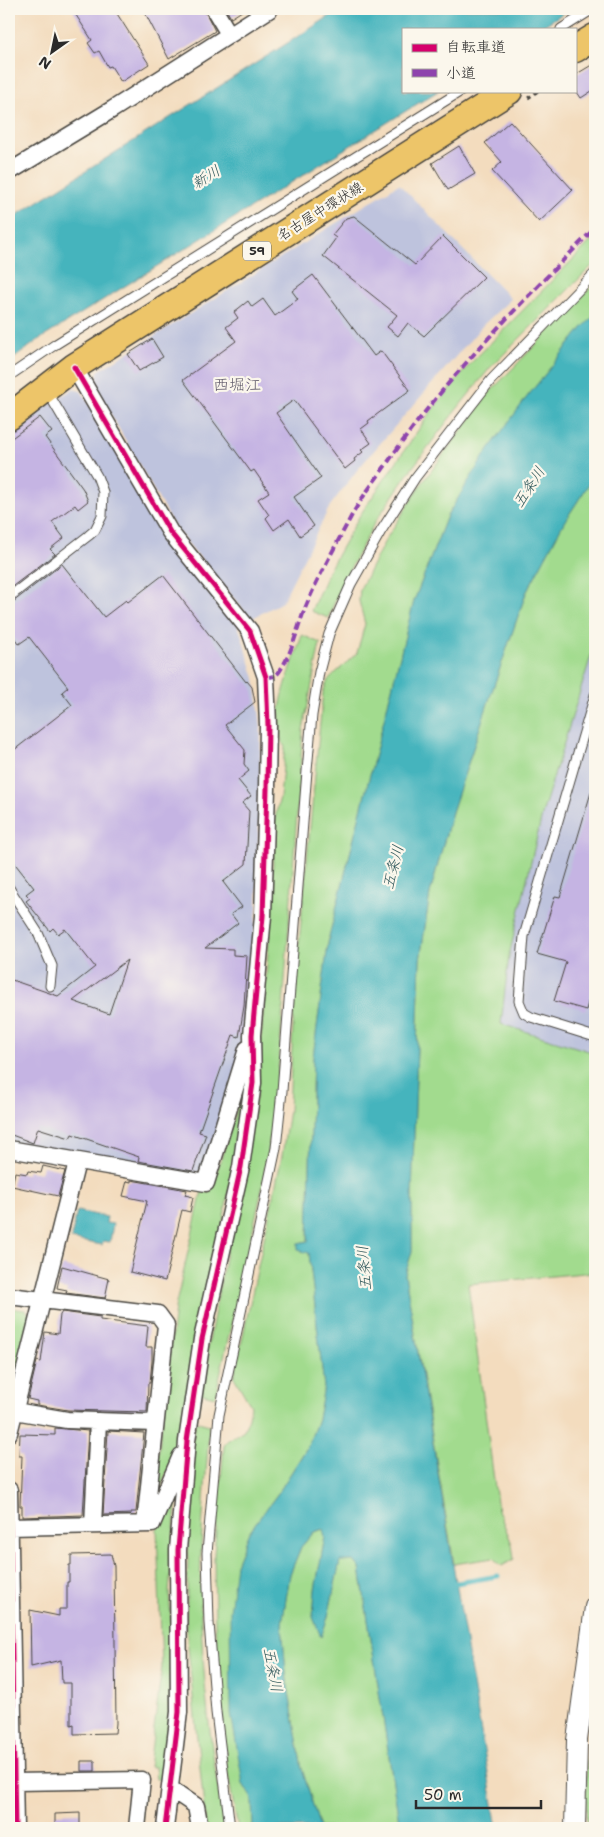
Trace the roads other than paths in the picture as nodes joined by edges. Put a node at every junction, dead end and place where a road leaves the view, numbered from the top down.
1 (214, 9) edge
2 (270, 9) edge
3 (593, 9) edge
4 (563, 28) edge
5 (230, 34) junction
6 (595, 36) edge
7 (576, 48) edge
8 (459, 92) edge
9 (507, 92) edge
10 (10, 170) edge
11 (595, 274) edge
12 (74, 367) junction
13 (9, 376) edge
14 (45, 389) junction
15 (9, 417) edge
16 (9, 597) edge
17 (595, 695) edge
18 (9, 888) edge
19 (50, 986) dead end
20 (252, 1035) junction
21 (595, 1037) edge
22 (9, 1149) edge
23 (77, 1162) junction
24 (9, 1296) edge
25 (43, 1300) junction
26 (12, 1410) edge
27 (98, 1421) junction
28 (156, 1423) junction
29 (9, 1433) edge
30 (187, 1441) junction
31 (9, 1490) edge
32 (145, 1524) junction
33 (93, 1525) junction
34 (9, 1526) edge
35 (595, 1607) edge
36 (14, 1782) junction
37 (171, 1789) junction
38 (13, 1824) edge
39 (137, 1828) edge
40 (165, 1828) edge
41 (200, 1828) edge
42 (230, 1828) edge
43 (574, 1828) edge

1 - 5 street
2 - 5 street
3 - 4 lane
5 - 10 street
6 - 7 main road
8 - 13 lane
9 - 12 main road, 名古屋中環状線 / 59
11 - 42 lane
12 - 14 main road, 名古屋中環状線 / 59
12 - 20 street
14 - 15 main road, 名古屋中環状線 / 59
14 - 16 lane
17 - 21 lane
18 - 19 lane
20 - 23 street
20 - 30 street
22 - 23 street
23 - 25 street
24 - 25 street
25 - 26 street
25 - 28 street
26 - 27 street
26 - 29 street
27 - 28 street
27 - 33 street
28 - 32 street
30 - 32 street
30 - 37 street
31 - 34 street
32 - 33 street
33 - 34 street
34 - 36 street
35 - 43 street
36 - 38 street
36 - 39 street
37 - 40 street
37 - 41 street

